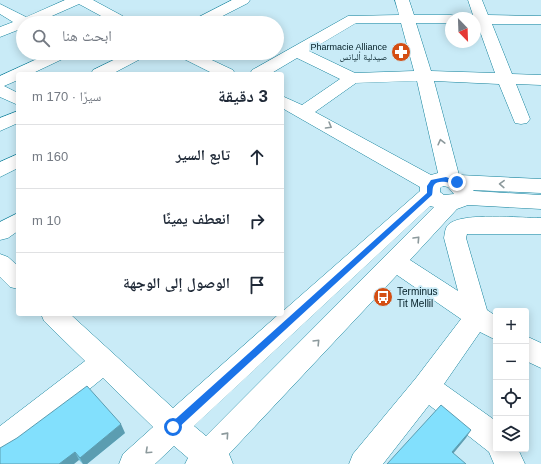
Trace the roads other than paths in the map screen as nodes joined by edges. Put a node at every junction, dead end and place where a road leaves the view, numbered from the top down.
1 (76, 0) edge
2 (82, 0) edge
3 (243, 0) edge
4 (402, 0) edge
5 (475, 0) edge
6 (0, 8) edge
7 (478, 12) edge
8 (40, 16) edge
9 (112, 16) edge
10 (212, 16) edge
11 (16, 18) edge
12 (408, 18) junction
13 (445, 19) edge
14 (481, 19) edge
15 (541, 20) edge
16 (481, 24) edge
17 (16, 26) edge
18 (0, 32) edge
19 (298, 52) junction
20 (48, 60) edge
21 (127, 60) edge
22 (198, 60) edge
23 (283, 60) edge
24 (284, 60) edge
25 (118, 65) junction
26 (22, 72) edge
27 (104, 72) edge
28 (130, 72) edge
29 (223, 72) edge
30 (262, 72) edge
31 (16, 75) edge
32 (424, 76) junction
33 (352, 78) junction
34 (505, 79) junction
35 (541, 80) edge
36 (0, 82) edge
37 (0, 90) edge
38 (16, 99) edge
39 (284, 102) edge
40 (304, 112) junction
41 (16, 117) edge
42 (521, 119) dead end
43 (0, 125) edge
44 (16, 161) edge
45 (0, 170) edge
46 (541, 186) edge
47 (447, 190) junction
48 (541, 202) edge
49 (16, 222) edge
50 (541, 226) edge
51 (0, 232) edge
52 (395, 262) junction
53 (0, 263) edge
54 (16, 278) edge
55 (55, 316) edge
56 (486, 323) edge
57 (529, 349) edge
58 (541, 357) edge
59 (104, 362) junction
60 (426, 387) junction
61 (173, 427) junction
62 (493, 438) edge
63 (0, 444) edge
64 (504, 452) edge
65 (209, 461) edge
66 (134, 464) edge
67 (364, 464) edge
68 (510, 464) edge

1 - 8 street
2 - 9 street
3 - 10 street
4 - 12 street
5 - 7 street
6 - 11 street
12 - 13 street
12 - 19 street
12 - 32 street
14 - 15 street
16 - 34 street
17 - 18 street
19 - 24 street
19 - 33 street
20 - 26 street
21 - 25 street
22 - 29 street
23 - 30 street
25 - 27 street
25 - 28 street
31 - 36 street
32 - 33 street
32 - 34 street
47 -> 32 street
33 - 40 street
34 - 35 street
34 - 42 street
37 - 38 street
39 - 40 street
40 -> 47 street
41 - 43 street
44 - 45 street
46 -> 47 street
47 - 48 street
52 -> 47 street
47 - 61 street
49 - 51 street
50 - 56 street
52 - 56 street
65 -> 52 street
53 - 54 street
55 - 59 street
56 - 60 street
57 - 58 street
59 - 61 street
59 - 63 street
60 - 62 street
60 - 67 street
61 - 65 street
61 -> 66 street
64 - 68 street

